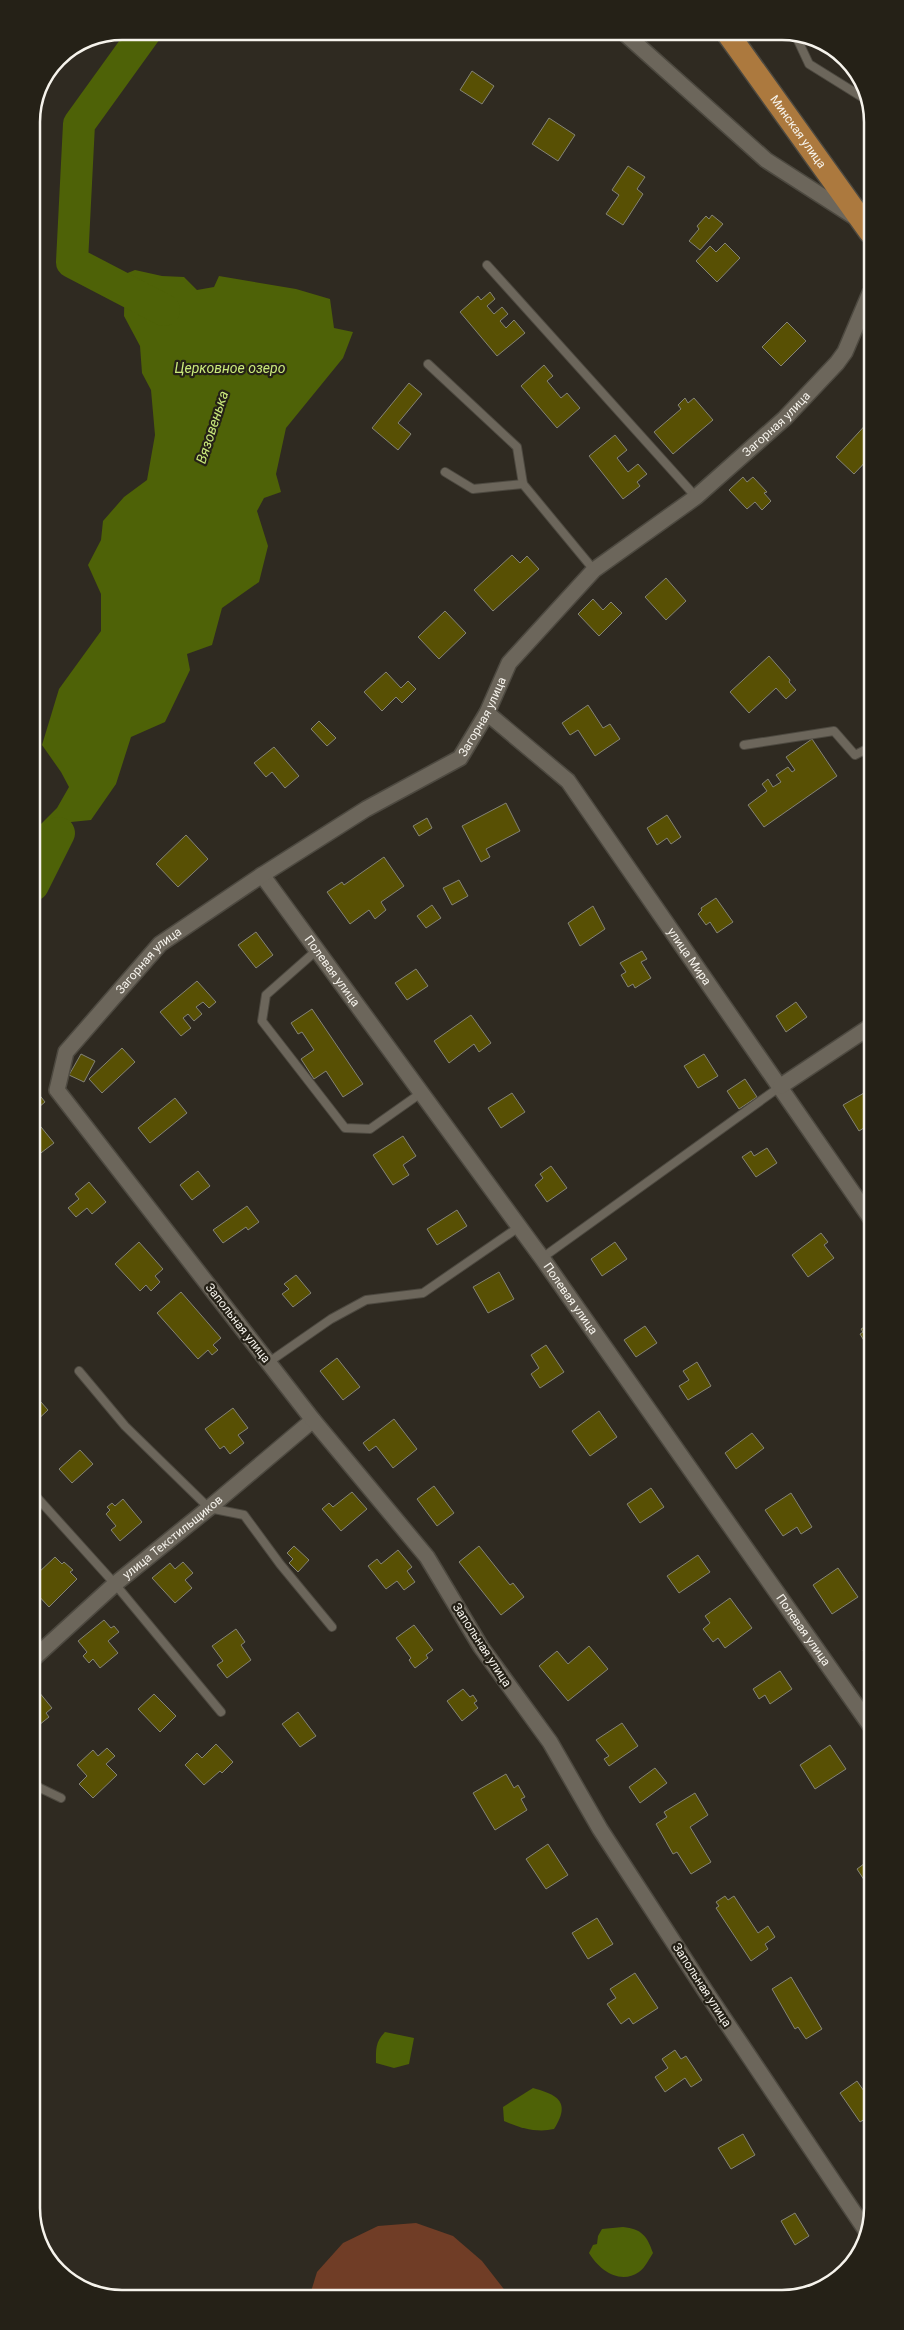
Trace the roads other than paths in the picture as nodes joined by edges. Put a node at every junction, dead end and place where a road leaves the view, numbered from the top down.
1 (632, 40) edge
2 (732, 40) edge
3 (799, 42) edge
4 (860, 96) edge
5 (864, 224) edge
6 (864, 226) edge
7 (488, 265) dead end
8 (864, 307) edge
9 (428, 364) dead end
10 (445, 472) dead end
11 (523, 484) junction
12 (696, 497) junction
13 (594, 570) junction
14 (487, 713) junction
15 (744, 745) dead end
16 (864, 750) edge
17 (262, 875) junction
18 (317, 950) junction
19 (864, 1031) edge
20 (781, 1086) junction
21 (58, 1090) joint
22 (421, 1093) junction
23 (864, 1209) edge
24 (519, 1227) junction
25 (542, 1258) junction
26 (269, 1362) junction
27 (79, 1371) dead end
28 (313, 1420) junction
29 (40, 1501) edge
30 (209, 1508) junction
31 (115, 1584) junction
32 (332, 1627) dead end
33 (40, 1653) edge
34 (222, 1712) dead end
35 (864, 1717) edge
36 (40, 1788) edge
37 (61, 1798) dead end
38 (862, 2224) edge

1 - 6 street
2 - 5 main road, Минская улица
3 - 4 lane
7 - 12 lane
8 - 12 street, Загорная улица
9 - 11 lane
10 - 11 lane
11 - 13 lane
12 - 13 street, Загорная улица
13 - 14 street, Загорная улица
14 - 17 street, Загорная улица
14 - 20 street, улица Мира
15 - 16 lane
17 - 18 street, Полевая улица
17 - 21 street, Загорная улица
18 - 22 street, Полевая улица
18 - 22 lane
19 - 20 street
20 - 23 street, улица Мира
20 - 25 lane
21 - 26 street, Запольная улица
22 - 24 street, Полевая улица
24 - 25 street, Полевая улица
24 - 26 lane
25 - 35 street, Полевая улица
26 - 28 street, Запольная улица
27 - 30 lane
28 - 30 street, улица Текстильщиков
28 - 38 street, Запольная улица
29 - 31 lane
30 - 31 street, улица Текстильщиков
30 - 32 lane
31 - 33 street, улица Текстильщиков
31 - 34 lane
36 - 37 lane

